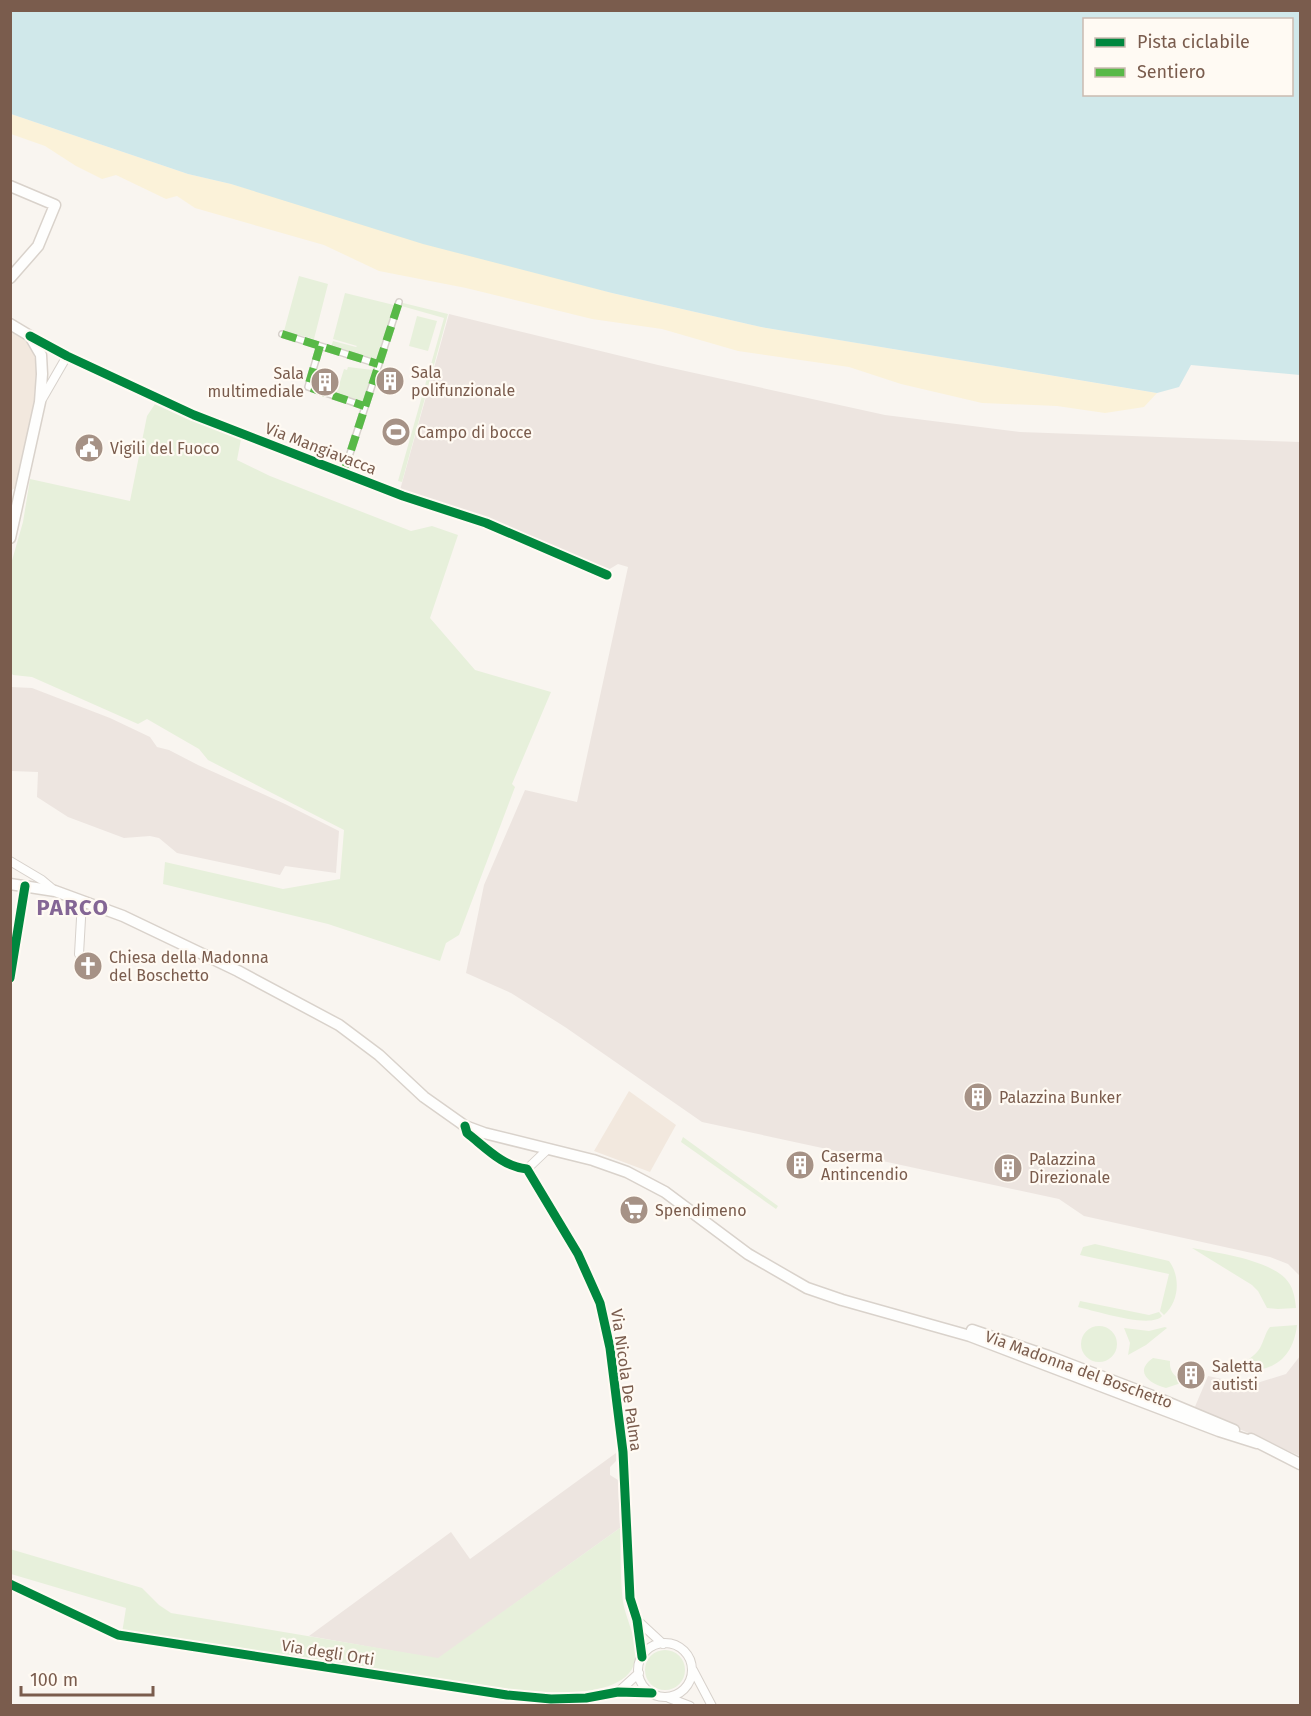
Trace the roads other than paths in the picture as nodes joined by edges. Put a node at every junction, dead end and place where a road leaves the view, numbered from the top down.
1 (10, 186) edge
2 (10, 278) edge
3 (399, 302) dead end
4 (10, 324) edge
5 (282, 334) dead end
6 (30, 336) junction
7 (320, 346) junction
8 (67, 356) junction
9 (378, 364) junction
10 (40, 402) junction
11 (364, 406) junction
12 (344, 472) junction
13 (10, 538) edge
14 (607, 575) dead end
15 (10, 861) edge
16 (10, 884) edge
17 (25, 886) junction
18 (55, 891) junction
19 (82, 901) junction
20 (79, 954) dead end
21 (10, 978) edge
22 (465, 1126) junction
23 (548, 1149) junction
24 (527, 1169) junction
25 (1300, 1464) edge
26 (10, 1584) edge
27 (637, 1620) junction
28 (663, 1644) junction
29 (642, 1657) junction
30 (692, 1668) junction
31 (639, 1673) junction
32 (618, 1692) junction
33 (651, 1693) junction
34 (668, 1697) junction
35 (690, 1706) edge
36 (712, 1706) edge

1 - 2 main road
3 - 9 street
4 - 6 main road
5 - 7 street
6 - 8 street, Via Mangiavacca
6 - 10 main road
7 - 9 street
7 - 11 street
8 - 10 street
8 - 12 street, Via Mangiavacca
9 - 11 street
10 - 13 main road
11 - 12 street
12 - 14 street, Via Mangiavacca
15 - 18 street
16 - 17 main road, Via Madonna del Boschetto
17 - 18 main road, Via Madonna del Boschetto
17 - 21 street
18 - 19 main road, Via Madonna del Boschetto
19 - 20 street
19 - 22 main road, Via Madonna del Boschetto
22 - 23 main road, Via Madonna del Boschetto
22 - 24 street
23 - 24 street
23 - 25 main road, Via Madonna del Boschetto
24 - 27 street, Via Nicola De Palma
26 - 32 street, Via degli Orti
27 - 28 street
27 - 29 street, Via Nicola De Palma
28 - 29 street
28 - 30 street
29 - 31 street
30 - 34 street
30 - 36 street
31 - 32 street
31 - 33 street
32 - 33 street, Via degli Orti
33 - 34 street
34 - 35 street

